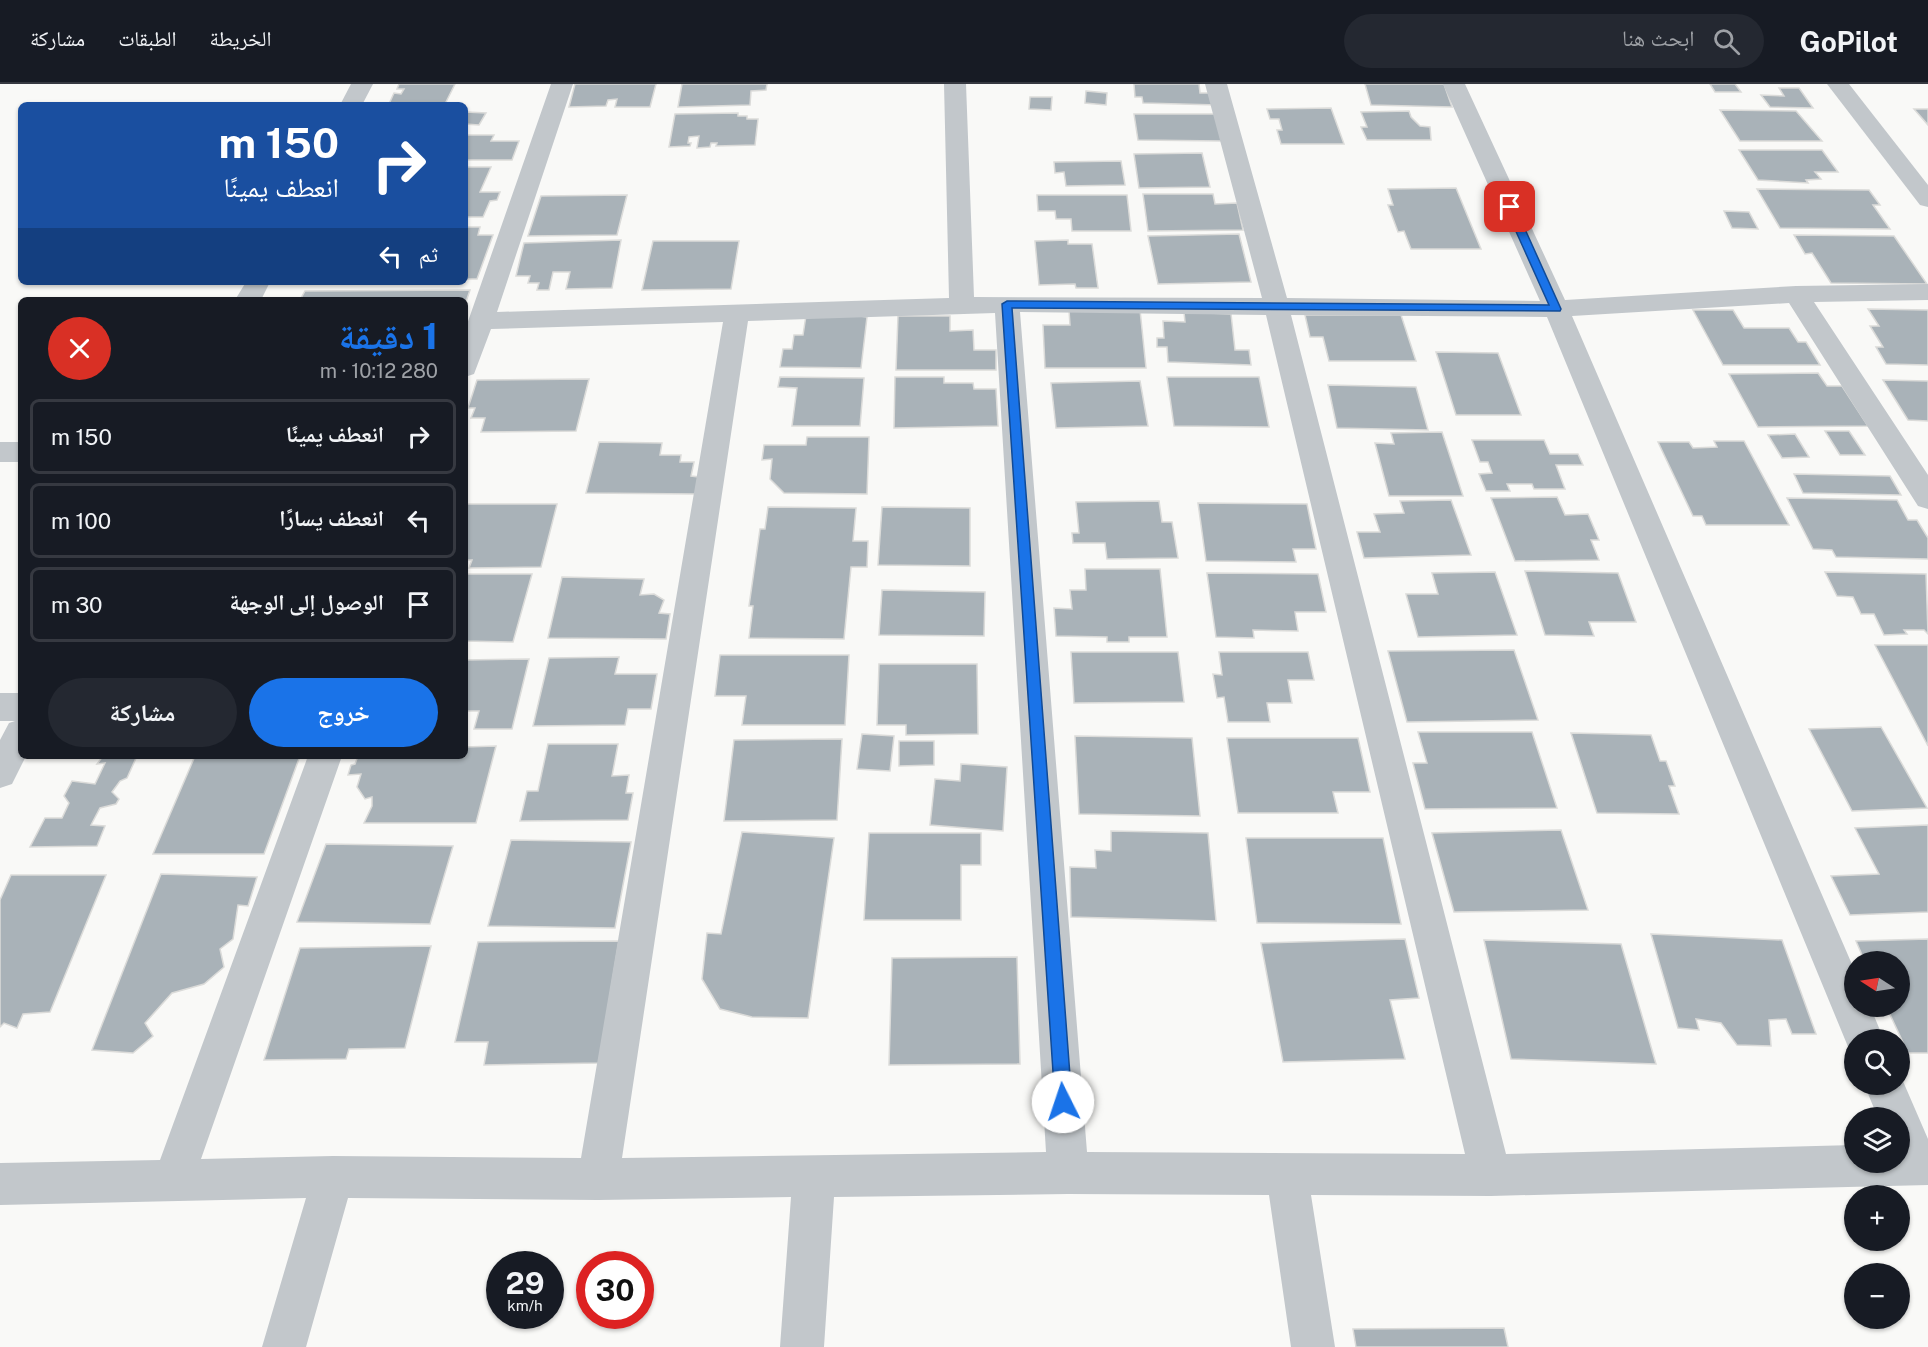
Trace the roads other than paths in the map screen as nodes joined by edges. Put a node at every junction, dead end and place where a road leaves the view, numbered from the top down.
1 (362, 84) edge
2 (562, 84) edge
3 (955, 84) edge
4 (1216, 84) edge
5 (1454, 84) edge
6 (1838, 84) edge
7 (353, 102) edge
8 (1928, 200) edge
9 (1928, 292) edge
10 (1796, 294) junction
11 (1007, 304) junction
12 (962, 305) junction
13 (1276, 305) junction
14 (1556, 309) junction
15 (737, 312) junction
16 (482, 321) junction
17 (468, 360) edge
18 (0, 452) edge
19 (18, 452) edge
20 (1928, 498) edge
21 (0, 707) edge
22 (18, 707) edge
23 (18, 739) edge
24 (324, 759) edge
25 (0, 773) edge
26 (1860, 1029) edge
27 (1910, 1139) edge
28 (1923, 1164) edge
29 (1068, 1173) junction
30 (1287, 1173) junction
31 (1491, 1175) junction
32 (814, 1176) junction
33 (333, 1177) junction
34 (598, 1179) junction
35 (173, 1180) junction
36 (0, 1185) edge
37 (284, 1347) edge
38 (802, 1347) edge
39 (1312, 1347) edge

1 - 7 street
2 - 16 street
3 - 12 street
4 - 13 street
5 - 14 street
6 - 8 street
9 - 10 street
10 - 14 street
10 - 20 street
11 - 12 street
11 - 13 street
11 - 29 street
12 - 15 street
13 - 14 street
13 - 31 street
14 - 26 street
15 - 16 street
15 - 34 street
16 - 17 street
18 - 19 street
21 - 22 street
23 - 25 street
24 - 35 street
27 - 28 street
28 - 31 street
29 - 30 street
29 - 32 street
30 - 31 street
30 - 39 street
32 - 34 street
32 - 38 street
33 - 34 street
33 - 35 street
33 - 37 street
35 - 36 street

